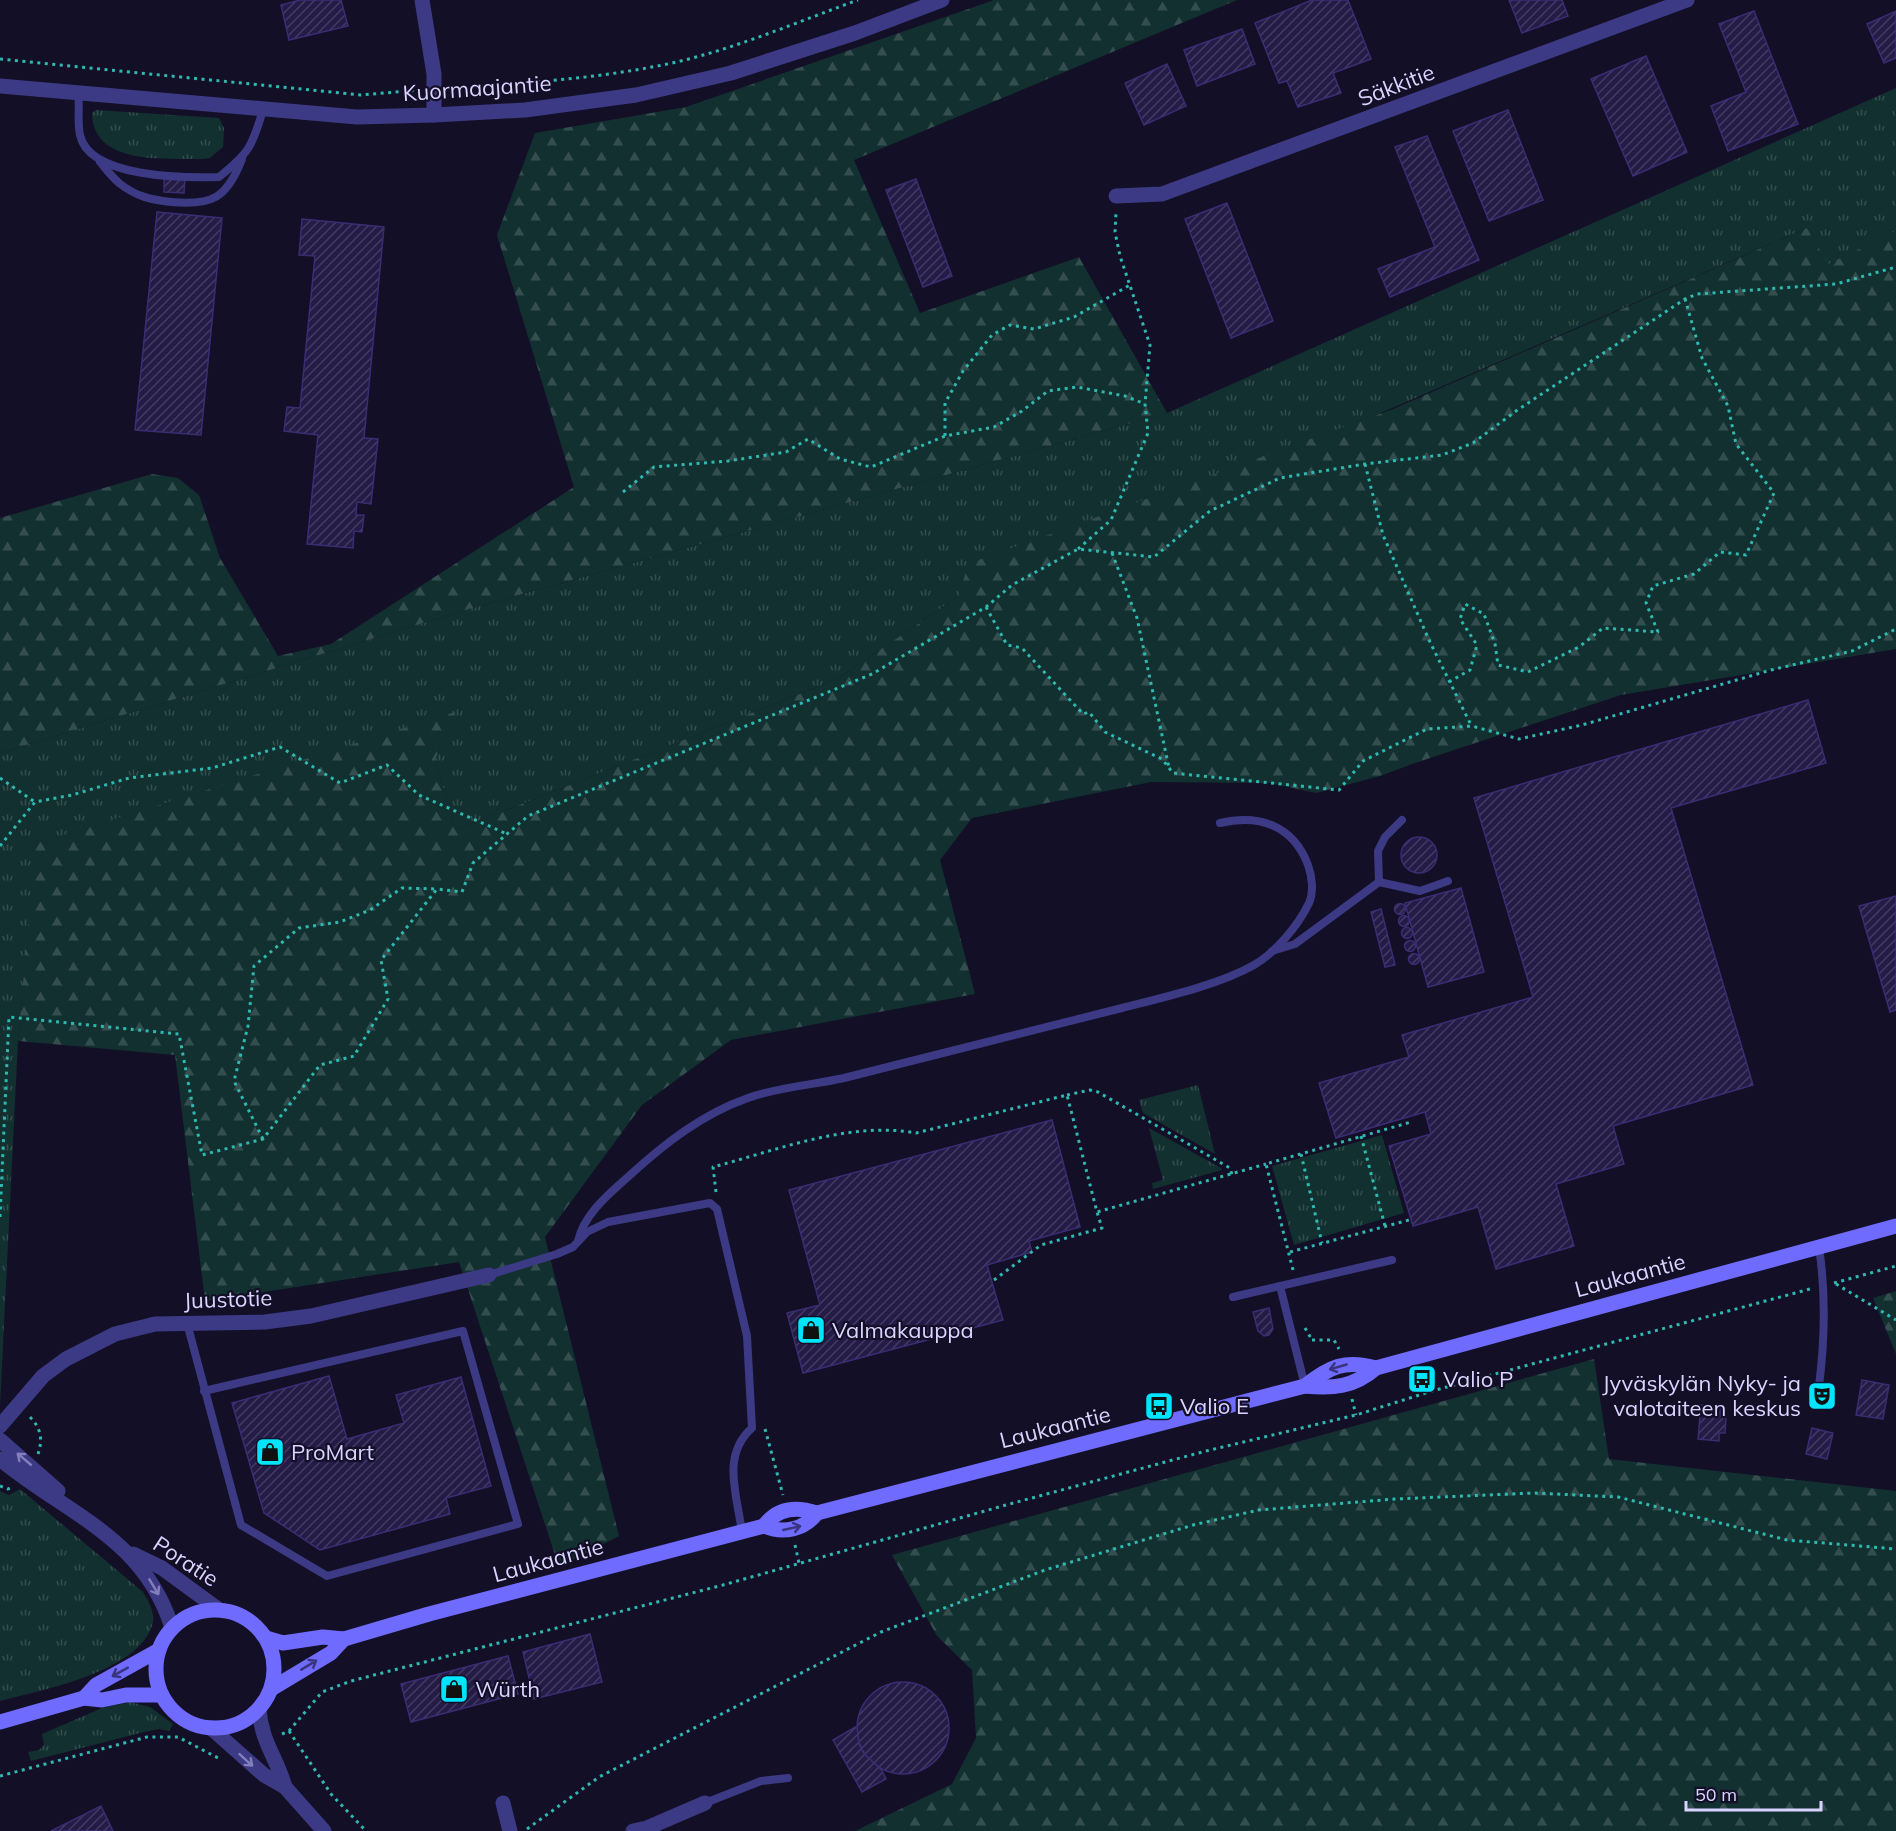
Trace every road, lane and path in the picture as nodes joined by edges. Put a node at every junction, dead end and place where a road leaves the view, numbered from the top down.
1 (422, 0) edge
2 (942, 0) edge
3 (1687, 0) edge
4 (0, 86) edge
5 (78, 93) junction
6 (263, 110) junction
7 (434, 116) junction
8 (243, 158) junction
9 (100, 161) junction
10 (1116, 196) joint
11 (1896, 267) edge
12 (1130, 285) junction
13 (1685, 299) junction
14 (1146, 404) junction
15 (945, 436) junction
16 (1365, 464) junction
17 (623, 492) dead end
18 (1078, 549) junction
19 (1112, 553) junction
20 (986, 607) junction
21 (1896, 629) edge
22 (1449, 682) junction
23 (1472, 726) junction
24 (1169, 768) junction
25 (0, 778) edge
26 (35, 801) junction
27 (1402, 820) dead end
28 (1220, 823) dead end
29 (507, 834) junction
30 (0, 846) edge
31 (1448, 880) dead end
32 (1379, 882) junction
33 (437, 889) junction
34 (1272, 951) junction
35 (1067, 1095) junction
36 (1411, 1122) dead end
37 (1361, 1136) junction
38 (263, 1139) junction
39 (1301, 1154) junction
40 (1266, 1164) junction
41 (1232, 1175) junction
42 (718, 1212) junction
43 (1097, 1212) junction
44 (0, 1217) edge
45 (1409, 1220) dead end
46 (1896, 1226) edge
47 (1385, 1227) junction
48 (578, 1241) junction
49 (1322, 1243) junction
50 (1819, 1247) junction
51 (1290, 1252) junction
52 (1392, 1260) dead end
53 (1896, 1266) edge
54 (489, 1275) joint
55 (994, 1280) dead end
56 (1295, 1283) junction
57 (1829, 1284) junction
58 (1280, 1286) junction
59 (1233, 1297) dead end
60 (1896, 1320) edge
61 (1301, 1322) dead end
62 (187, 1323) junction
63 (1312, 1340) dead end
64 (1376, 1368) junction
65 (1305, 1386) junction
66 (1819, 1386) dead end
67 (204, 1391) junction
68 (752, 1404) junction
69 (0, 1426) edge
70 (0, 1440) edge
71 (0, 1459) edge
72 (77, 1510) junction
73 (787, 1511) junction
74 (817, 1513) junction
75 (764, 1526) junction
76 (792, 1528) junction
77 (742, 1532) junction
78 (1896, 1549) edge
79 (128, 1551) junction
80 (800, 1563) junction
81 (218, 1609) junction
82 (172, 1628) junction
83 (266, 1638) junction
84 (344, 1639) junction
85 (159, 1650) junction
86 (271, 1689) junction
87 (162, 1695) junction
88 (84, 1698) junction
89 (259, 1709) junction
90 (0, 1722) edge
91 (211, 1728) junction
92 (289, 1731) junction
93 (264, 1742) junction
94 (240, 1754) junction
95 (0, 1776) edge
96 (788, 1778) dead end
97 (285, 1787) junction
98 (503, 1803) dead end
99 (705, 1803) joint
100 (324, 1831) edge
101 (366, 1831) edge
102 (510, 1831) edge
103 (523, 1831) edge
104 (633, 1831) edge

1 - 7 street
2 - 7 street, Kuormaajantie
3 - 10 street, Säkkitie
4 - 5 street, Kuormaajantie
5 - 6 street, Kuormaajantie
5 - 9 lane
6 - 7 street, Kuormaajantie
6 - 8 lane
8 - 9 lane
8 - 9 lane
10 - 12 path
11 - 13 path
12 - 14 path
12 - 15 path
13 - 16 path
13 - 22 path
14 - 15 path
14 - 18 path
15 - 17 path
16 - 19 path
16 - 22 path
18 - 19 path
18 - 20 path
19 - 24 path
20 - 24 path
20 - 29 path
21 - 23 path
22 - 23 path
23 - 24 path
25 - 26 path
26 - 29 path
26 - 30 path
27 - 32 lane
28 - 34 lane
29 - 33 path
31 - 32 lane
32 - 34 lane
33 - 38 path
33 - 38 path
34 - 48 lane
35 - 41 path
35 - 42 path
35 - 43 path
36 - 37 path
37 - 39 path
37 - 47 path
38 - 44 path
39 - 40 path
39 - 49 path
40 - 41 path
40 - 51 path
41 - 43 path
42 - 48 lane
42 - 68 lane
43 - 55 path
45 - 47 path
46 - 50 main road, Laukaantie
47 - 49 path
48 - 54 lane
49 - 51 path
50 - 57 lane
50 - 64 main road, Laukaantie
51 - 56 path
52 - 56 lane
53 - 57 path
54 - 62 street, Juustotie
56 - 58 lane
57 - 60 path
57 - 66 lane
57 - 80 path
58 - 59 lane
58 - 65 lane
61 - 63 path
62 - 67 lane
62 - 69 street, Juustotie
64 - 65 main road, Laukaantie
64 -> 65 main road, Laukaantie
65 - 74 main road, Laukaantie
67 - 67 lane
68 - 73 path
68 - 77 lane
72 -> 70 street, Poratie
71 - 72 street, Poratie
72 - 79 street, Poratie
73 - 74 main road, Laukaantie
73 - 75 main road, Laukaantie
76 -> 74 main road, Laukaantie
75 - 76 main road, Laukaantie
75 - 77 main road, Laukaantie
76 - 80 path
77 - 84 main road, Laukaantie
78 - 103 path
79 - 81 street, Poratie
79 -> 82 street, Poratie
80 - 92 path
81 - 82 main road
81 - 83 main road
82 - 85 main road
83 - 84 main road, Laukaantie
83 - 86 main road
86 -> 84 main road, Laukaantie
85 - 87 main road
85 -> 88 main road
86 - 89 main road
87 - 88 main road
87 - 91 main road
88 - 90 main road
89 - 91 main road
89 - 93 street
91 - 94 street
92 - 93 path
92 - 101 path
93 - 97 street
94 - 95 path
94 -> 97 street
96 - 99 lane
97 - 100 street
98 - 102 street
99 - 104 street

